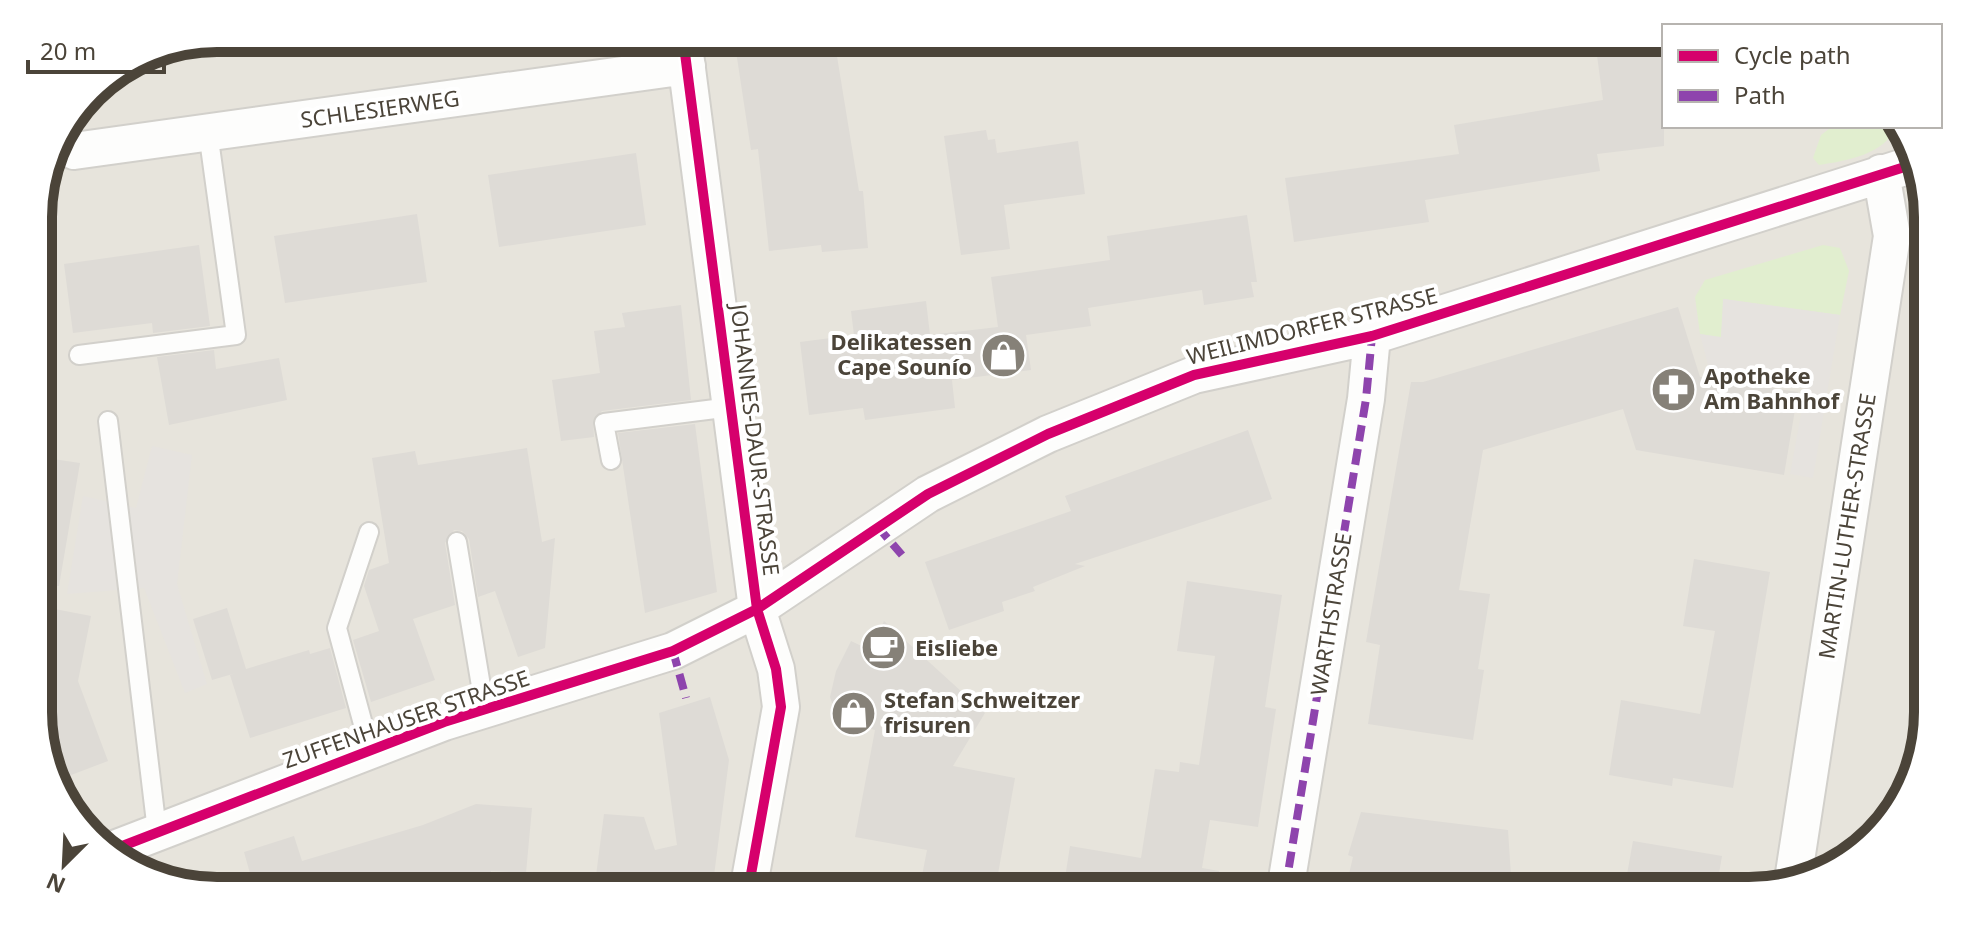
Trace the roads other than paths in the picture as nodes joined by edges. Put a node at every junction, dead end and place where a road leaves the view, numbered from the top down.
1 (685, 52) edge
2 (208, 132) junction
3 (74, 151) dead end
4 (1898, 168) edge
5 (1372, 336) junction
6 (79, 355) dead end
7 (731, 407) junction
8 (108, 421) dead end
9 (611, 460) dead end
10 (369, 532) dead end
11 (457, 542) dead end
12 (757, 609) junction
13 (485, 710) junction
14 (370, 750) junction
15 (157, 831) junction
16 (121, 846) edge
17 (1795, 870) edge
18 (751, 877) edge
19 (1287, 877) edge

1 - 2 street, SCHLESIERWEG
1 - 7 street, JOHANNES-DAUR-STRASSE
2 - 3 street, SCHLESIERWEG
2 - 6 lane
4 - 5 street, WEILIMDORFER STRASSE
4 - 17 street, MARTIN-LUTHER-STRASSE
5 - 12 street, WEILIMDORFER STRASSE
5 - 19 street, WARTHSTRASSE
7 - 9 lane
7 - 12 street, JOHANNES-DAUR-STRASSE
8 - 15 lane
10 - 14 lane
11 - 13 lane
12 - 13 street, ZUFFENHAUSER STRASSE
12 - 18 street, JOHANNES-DAUR-STRASSE
13 - 14 street, ZUFFENHAUSER STRASSE
14 - 15 street, ZUFFENHAUSER STRASSE
15 - 16 street, ZUFFENHAUSER STRASSE

